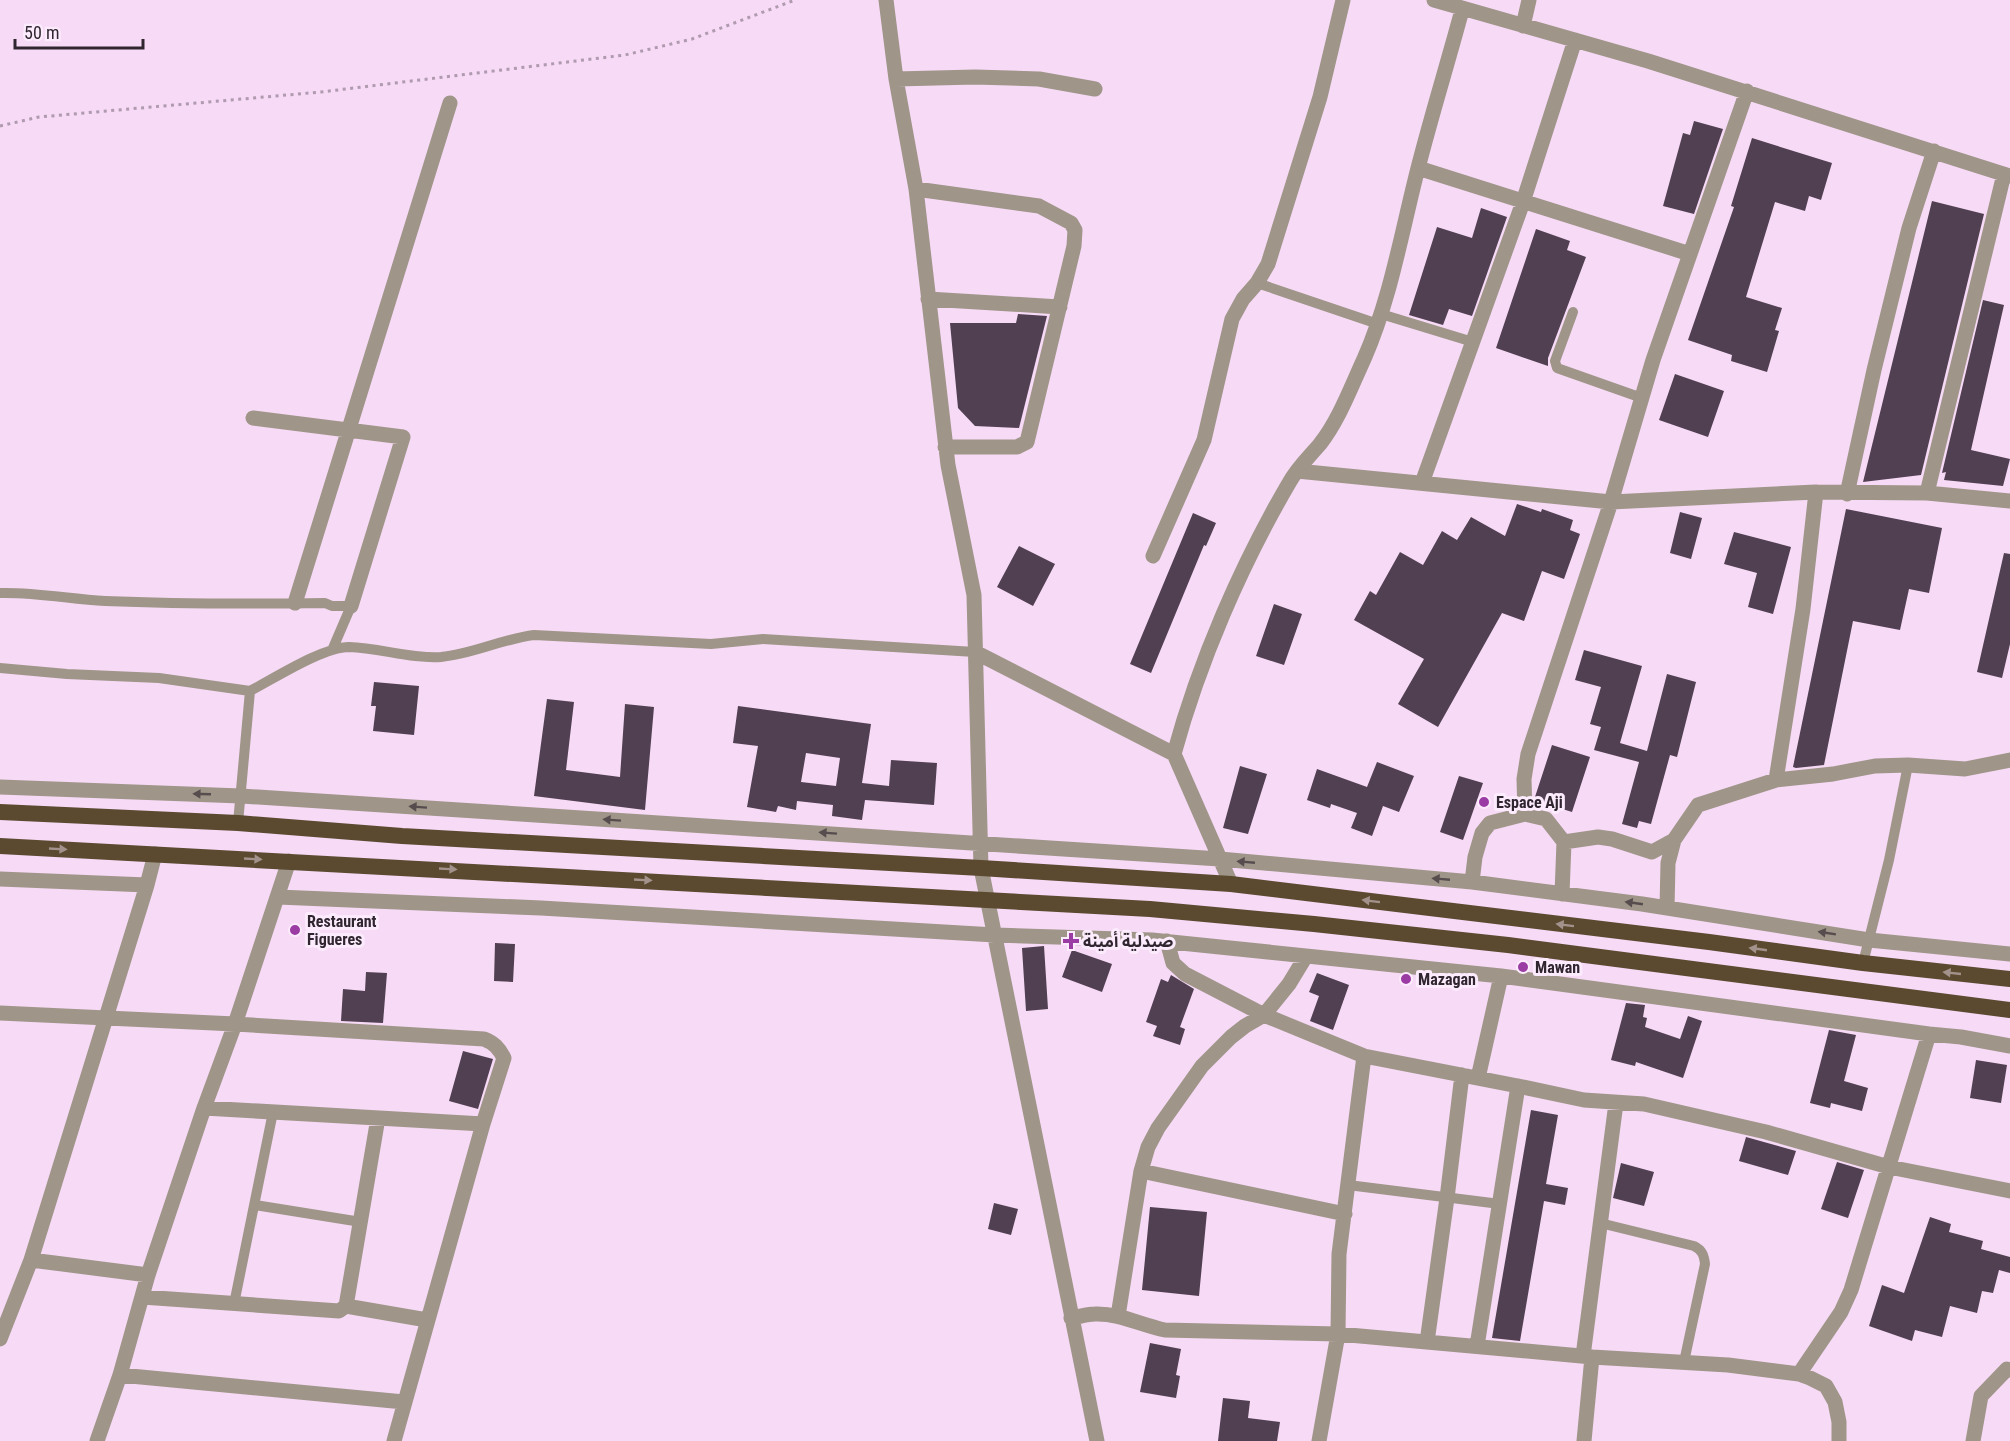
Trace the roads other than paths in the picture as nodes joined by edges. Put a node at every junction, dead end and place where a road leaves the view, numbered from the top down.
1 (886, 0) edge
2 (1343, 0) edge
3 (1434, 0) edge
4 (1529, 0) edge
5 (1462, 10) junction
6 (1523, 26) junction
7 (1575, 40) junction
8 (896, 79) junction
9 (1095, 89) dead end
10 (1747, 91) junction
11 (450, 103) dead end
12 (1934, 151) junction
13 (1418, 168) junction
14 (2007, 175) edge
15 (916, 189) junction
16 (1523, 202) junction
17 (1690, 254) junction
18 (1257, 283) junction
19 (928, 299) junction
20 (1060, 307) junction
21 (1573, 312) dead end
22 (1380, 319) junction
23 (1473, 342) junction
24 (1642, 398) junction
25 (253, 417) dead end
26 (349, 430) junction
27 (945, 447) junction
28 (1296, 471) junction
29 (1422, 483) junction
30 (1816, 492) junction
31 (1847, 494) junction
32 (1927, 494) junction
33 (2010, 501) edge
34 (1611, 502) junction
35 (1153, 556) dead end
36 (0, 593) edge
37 (295, 603) junction
38 (351, 606) junction
39 (333, 648) junction
40 (975, 652) junction
41 (0, 668) edge
42 (250, 691) junction
43 (1174, 754) junction
44 (2010, 760) edge
45 (1908, 765) junction
46 (1776, 780) junction
47 (0, 787) edge
48 (241, 796) junction
49 (0, 812) edge
50 (1525, 813) junction
51 (238, 823) junction
52 (1674, 840) junction
53 (1564, 842) junction
54 (980, 844) junction
55 (0, 846) edge
56 (155, 854) junction
57 (1220, 859) junction
58 (289, 861) junction
59 (981, 868) junction
60 (0, 879) edge
61 (1472, 882) junction
62 (1231, 884) junction
63 (147, 885) junction
64 (1562, 894) junction
65 (278, 897) junction
66 (988, 899) junction
67 (1667, 908) junction
68 (995, 935) junction
69 (1869, 940) junction
70 (1167, 941) junction
71 (2010, 954) edge
72 (1306, 956) junction
73 (1863, 963) junction
74 (1501, 976) junction
75 (2010, 980) edge
76 (2010, 1010) edge
77 (1264, 1016) junction
78 (1, 1017) edge
79 (106, 1019) junction
80 (235, 1024) junction
81 (1929, 1034) junction
82 (2010, 1046) edge
83 (1364, 1056) junction
84 (1462, 1075) junction
85 (1478, 1078) junction
86 (1518, 1086) junction
87 (1616, 1103) junction
88 (204, 1108) junction
89 (273, 1112) junction
90 (378, 1118) junction
91 (483, 1124) junction
92 (1889, 1167) junction
93 (1142, 1172) junction
94 (1348, 1185) junction
95 (2010, 1191) edge
96 (1448, 1198) junction
97 (255, 1204) junction
98 (1500, 1204) junction
99 (1345, 1214) junction
100 (361, 1222) junction
101 (1600, 1223) junction
102 (31, 1260) junction
103 (148, 1275) junction
104 (142, 1297) junction
105 (234, 1304) junction
106 (346, 1306) junction
107 (6, 1309) edge
108 (1118, 1316) junction
109 (1071, 1318) junction
110 (427, 1320) junction
111 (1338, 1334) junction
112 (0, 1339) edge
113 (1427, 1342) junction
114 (1477, 1346) junction
115 (1588, 1356) junction
116 (1684, 1362) junction
117 (2010, 1370) edge
118 (1799, 1374) junction
119 (120, 1375) junction
120 (404, 1402) junction
121 (97, 1441) edge
122 (394, 1441) edge
123 (1097, 1441) edge
124 (1319, 1441) edge
125 (1584, 1441) edge
126 (1839, 1441) edge
127 (1973, 1441) edge

1 - 8 street
2 - 18 street
3 - 5 street
4 - 6 street
5 - 6 street
5 - 13 street
6 - 7 street
7 - 10 street
7 - 16 street
8 - 9 street
8 - 15 street
10 - 12 street
10 - 17 street
11 - 26 street
12 - 14 street
12 - 31 street
13 - 16 street
13 - 22 street
14 - 32 street
15 - 19 street
15 - 20 street
16 - 17 street
16 - 23 street
17 - 24 street
18 - 22 lane
18 - 35 street
19 - 20 street
19 - 27 street
20 - 27 street
21 - 24 lane
22 - 23 lane
22 - 28 street
23 - 29 street
24 - 34 street
25 - 26 street
26 - 37 street
26 - 38 street
27 - 40 street
28 - 29 street
28 - 43 street
29 - 34 street
30 - 31 street
30 - 34 street
30 - 46 street
31 - 32 street
32 - 33 street
34 - 50 street
36 - 37 lane
37 - 38 lane
38 - 39 lane
39 - 40 lane
39 - 42 lane
40 - 43 street
40 - 54 street
41 - 42 lane
42 - 48 lane
43 - 57 street
44 - 45 street
45 - 46 street
45 - 69 lane
46 - 52 street
48 -> 47 street
48 - 51 lane
54 -> 48 street
49 - 51 highway
50 - 53 street
50 - 61 street
51 - 59 highway
52 - 53 street
52 - 67 street
53 - 64 street
54 - 57 street
54 - 59 street
55 -> 56 highway
56 -> 58 highway
56 - 63 street
61 -> 57 street
57 - 62 street
58 - 65 street
58 -> 66 highway
59 - 62 highway
59 - 66 street
60 - 63 street
61 - 64 street
73 -> 62 highway
63 - 79 street
67 -> 64 street
65 - 68 street
65 - 80 street
66 - 68 street
66 - 76 highway
69 -> 67 street
68 - 70 street
68 - 109 street
69 - 71 street
69 - 73 lane
70 - 72 street
70 - 77 street
72 - 74 street
72 - 77 street
75 -> 73 highway
74 - 81 street
74 - 85 street
77 - 83 street
77 - 93 street
78 - 79 street
79 - 80 street
79 - 102 street
80 - 88 street
80 - 91 street
81 - 82 street
81 - 92 street
83 - 84 street
83 - 94 street
84 - 85 street
84 - 96 street
85 - 86 street
86 - 87 street
86 - 98 street
87 - 92 street
87 - 101 street
88 - 89 street
88 - 103 street
89 - 90 street
89 - 97 lane
90 - 91 street
90 - 100 street
91 - 110 street
92 - 95 street
92 - 118 street
93 - 99 street
93 - 108 street
94 - 96 lane
94 - 99 street
96 - 98 lane
96 - 113 street
97 - 100 lane
97 - 105 lane
98 - 114 street
99 - 111 street
100 - 106 street
101 - 115 street
101 - 116 lane
102 - 103 street
102 - 107 street
103 - 104 street
104 - 105 street
104 - 119 street
105 - 106 street
106 - 110 street
107 - 112 street
108 - 109 street
108 - 111 street
109 - 123 street
110 - 120 street
111 - 113 street
111 - 124 street
113 - 114 street
114 - 115 street
115 - 116 street
115 - 125 street
116 - 118 street
117 - 127 street
118 - 126 street
119 - 120 street
119 - 121 street
120 - 122 street

